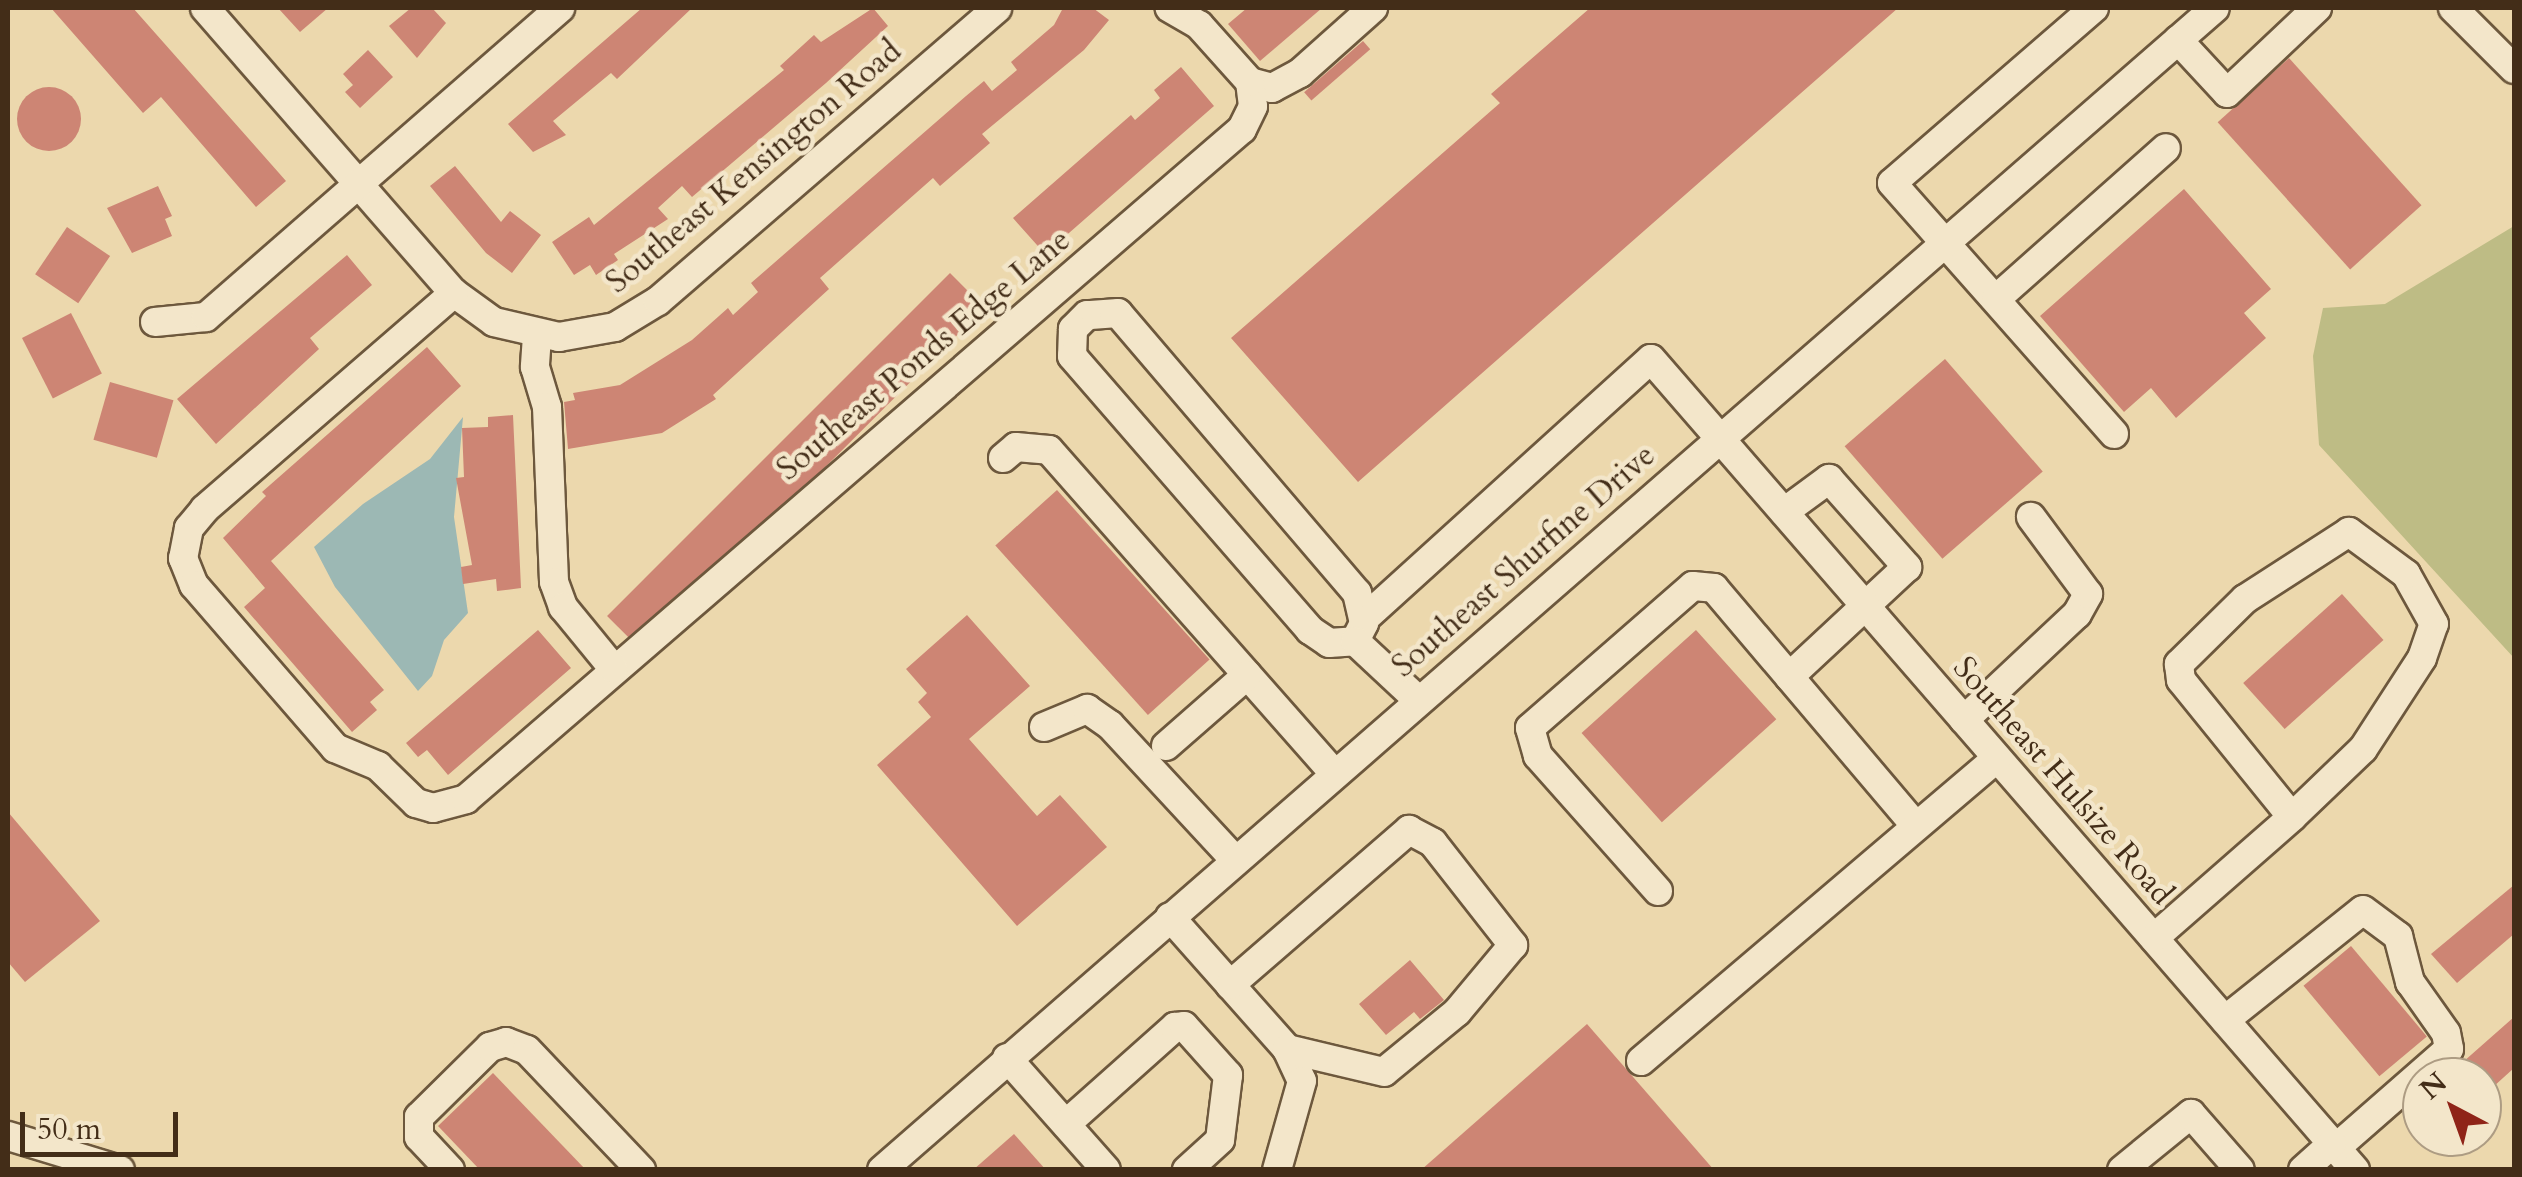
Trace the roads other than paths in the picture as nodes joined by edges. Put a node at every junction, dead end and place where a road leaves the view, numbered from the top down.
1 (205, 8) edge
2 (560, 8) edge
3 (997, 8) edge
4 (1170, 8) edge
5 (1374, 8) edge
6 (2094, 8) edge
7 (2216, 8) edge
8 (2317, 8) edge
9 (2453, 8) edge
10 (2178, 40) junction
11 (2514, 69) edge
12 (1250, 82) junction
13 (2166, 148) dead end
14 (357, 182) junction
15 (1945, 242) junction
16 (454, 293) junction
17 (1996, 299) junction
18 (155, 322) dead end
19 (536, 336) junction
20 (2114, 434) dead end
21 (1718, 438) junction
22 (1002, 458) dead end
23 (1784, 512) junction
24 (2031, 517) dead end
25 (1868, 609) junction
26 (1360, 630) junction
27 (613, 668) junction
28 (1247, 675) junction
29 (1790, 677) junction
30 (1418, 700) junction
31 (1964, 720) junction
32 (1044, 728) dead end
33 (1166, 746) dead end
34 (1997, 758) junction
35 (1334, 774) junction
36 (2292, 817) junction
37 (1916, 826) junction
38 (1234, 860) junction
39 (1658, 891) dead end
40 (1170, 917) junction
41 (2154, 938) junction
42 (1230, 985) junction
43 (2225, 1020) junction
44 (1287, 1049) junction
45 (1008, 1058) junction
46 (1641, 1061) dead end
47 (1066, 1124) junction
48 (8, 1136) edge
49 (2334, 1146) junction
50 (120, 1170) edge
51 (450, 1170) edge
52 (641, 1170) edge
53 (882, 1170) edge
54 (1106, 1170) edge
55 (1187, 1170) edge
56 (1277, 1170) edge
57 (2122, 1170) edge
58 (2240, 1170) edge
59 (2304, 1170) edge
60 (2354, 1170) edge

1 - 14 street
2 - 14 street
3 - 19 street, Southeast Kensington Road
4 - 12 street
5 - 12 street
6 - 15 street
7 - 10 street, Southeast Shurfine Drive
8 - 10 street
9 - 11 street
10 - 15 street, Southeast Shurfine Drive
12 - 27 street, Southeast Ponds Edge Lane
13 - 17 street
14 - 16 street
14 - 18 street
15 - 17 street
15 - 21 street, Southeast Shurfine Drive
16 - 19 street
16 - 27 street, Southeast Ponds Edge Lane
17 - 20 street
19 - 27 street
21 - 23 street, Southeast Hulsize Road
21 - 26 street, Southeast Hulsize Road
21 - 30 street, Southeast Shurfine Drive
22 - 28 street
23 - 25 street, Southeast Hulsize Road
23 - 25 street
24 - 31 street
25 - 29 street
25 - 31 street, Southeast Hulsize Road
26 - 26 street
26 - 30 street
28 - 33 street
28 - 35 street
29 - 37 street
29 - 39 street
30 - 35 street, Southeast Shurfine Drive
31 - 34 street, Southeast Hulsize Road
32 - 38 street
34 - 37 street
34 - 41 street, Southeast Hulsize Road
35 - 38 street, Southeast Shurfine Drive
36 - 36 street
36 - 41 street
37 - 46 street
38 - 40 street, Southeast Shurfine Drive
40 - 42 street
40 - 45 street, Southeast Shurfine Drive
41 - 43 street, Southeast Hulsize Road
42 - 44 street
42 - 44 street
43 - 49 street, Southeast Hulsize Road
43 - 49 street
44 - 56 street
45 - 47 street
45 - 53 street, Southeast Shurfine Drive
47 - 54 street
47 - 55 street
48 - 50 street
49 - 59 street
49 - 60 street, Southeast Hulsize Road
51 - 52 street
57 - 58 street

